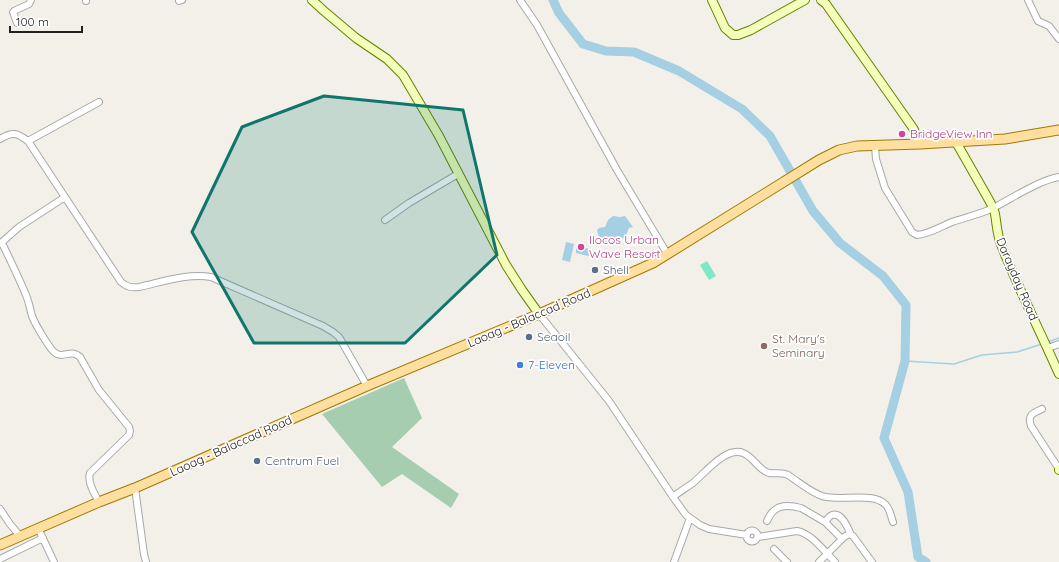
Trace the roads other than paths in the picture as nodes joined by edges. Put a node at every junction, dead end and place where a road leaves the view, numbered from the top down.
1 (31, 0) edge
2 (312, 0) edge
3 (520, 0) edge
4 (712, 0) edge
5 (805, 0) edge
6 (821, 0) edge
7 (1028, 0) edge
8 (17, 23) dead end
9 (1059, 39) edge
10 (99, 102) dead end
11 (1059, 130) edge
12 (0, 139) edge
13 (28, 141) junction
14 (956, 142) junction
15 (920, 144) junction
16 (875, 146) junction
17 (458, 174) junction
18 (1059, 177) edge
19 (65, 196) junction
20 (993, 208) junction
21 (385, 220) dead end
22 (1, 243) edge
23 (668, 255) junction
24 (539, 314) junction
25 (1059, 344) edge
26 (1047, 347) junction
27 (1059, 374) edge
28 (367, 386) junction
29 (1042, 410) dead end
30 (1059, 469) edge
31 (136, 488) junction
32 (672, 497) junction
33 (99, 502) junction
34 (0, 509) edge
35 (690, 518) junction
36 (766, 521) dead end
37 (825, 522) junction
38 (893, 522) dead end
39 (38, 528) junction
40 (851, 535) junction
41 (20, 536) junction
42 (43, 538) junction
43 (842, 539) junction
44 (0, 544) edge
45 (774, 549) dead end
46 (827, 554) junction
47 (0, 559) edge
48 (54, 562) edge
49 (146, 562) edge
50 (674, 562) edge
51 (787, 562) edge
52 (820, 562) edge
53 (835, 562) edge
54 (872, 562) edge

1 - 8 street
2 - 17 street
3 - 23 street
4 - 5 street
6 - 15 street
7 - 9 street
10 - 13 street
11 - 14 main road, Laoag - Balaccad Road
12 - 13 street
13 - 19 street
14 - 15 main road, Laoag - Balaccad Road
14 - 20 street, Darayday Road
15 - 16 main road, Laoag - Balaccad Road
16 - 20 street
16 - 23 main road, Laoag - Balaccad Road
17 - 21 street
17 - 24 street
18 - 20 street
19 - 22 street
19 - 28 street
20 - 26 street, Darayday Road
22 - 33 street
23 - 24 main road, Laoag - Balaccad Road
24 - 28 main road, Laoag - Balaccad Road
24 - 32 street
25 - 26 street
26 - 27 street, Darayday Road
28 - 31 main road, Laoag - Balaccad Road
29 - 30 street
31 - 33 main road, Laoag - Balaccad Road
31 - 49 street
32 - 35 street
32 - 38 street
33 - 39 main road, Laoag - Balaccad Road
34 - 41 street
35 - 46 street
35 - 50 street
36 - 37 street
37 - 40 street
37 - 43 street
39 - 41 main road, Laoag - Balaccad Road
39 - 42 street
40 - 43 street
40 - 54 street
41 - 44 main road, Laoag - Balaccad Road
42 - 47 street
42 - 48 street
43 - 46 street
45 - 51 street
46 - 52 street
46 - 53 street

